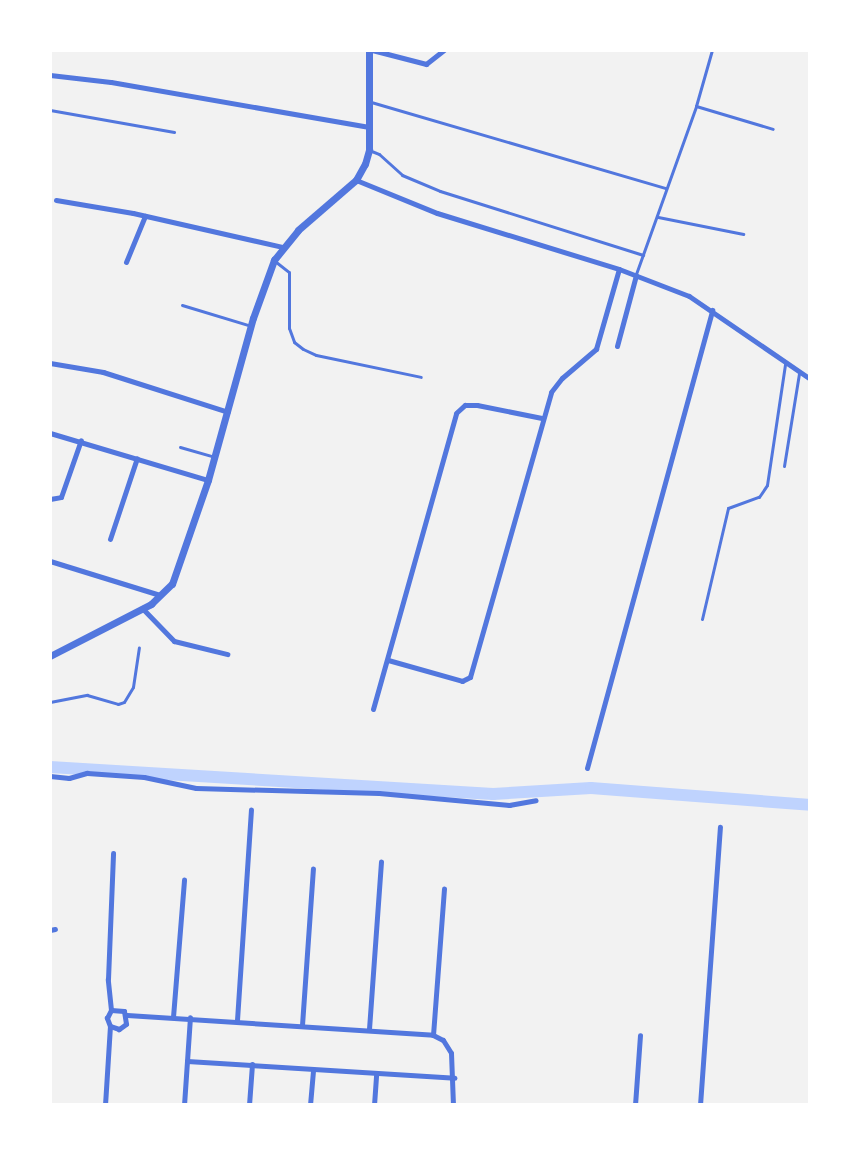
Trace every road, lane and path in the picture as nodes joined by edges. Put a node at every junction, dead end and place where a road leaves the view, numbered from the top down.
1 (371, 50) edge
2 (444, 50) edge
3 (712, 50) edge
4 (50, 75) edge
5 (369, 101) junction
6 (696, 106) junction
7 (50, 110) edge
8 (369, 127) junction
9 (773, 129) dead end
10 (174, 132) dead end
11 (369, 150) junction
12 (356, 180) junction
13 (666, 188) junction
14 (56, 200) dead end
15 (145, 216) junction
16 (658, 217) junction
17 (743, 234) dead end
18 (283, 247) junction
19 (643, 255) junction
20 (274, 260) junction
21 (126, 262) dead end
22 (619, 269) junction
23 (636, 275) junction
24 (182, 305) dead end
25 (712, 310) junction
26 (251, 326) junction
27 (617, 346) dead end
28 (50, 363) edge
29 (785, 363) junction
30 (799, 373) junction
31 (421, 377) dead end
32 (810, 379) edge
33 (228, 412) junction
34 (542, 418) junction
35 (50, 433) edge
36 (81, 440) junction
37 (180, 447) dead end
38 (214, 457) junction
39 (137, 458) junction
40 (784, 466) dead end
41 (208, 480) junction
42 (50, 499) edge
43 (110, 539) dead end
44 (50, 561) edge
45 (162, 596) junction
46 (142, 608) junction
47 (702, 619) dead end
48 (139, 647) dead end
49 (227, 654) dead end
50 (50, 656) edge
51 (388, 660) junction
52 (50, 702) edge
53 (373, 709) dead end
54 (587, 768) dead end
55 (50, 776) edge
56 (536, 800) dead end
57 (251, 809) dead end
58 (720, 827) dead end
59 (113, 853) dead end
60 (381, 861) dead end
61 (313, 868) dead end
62 (184, 879) dead end
63 (444, 888) dead end
64 (111, 1010) junction
65 (127, 1015) junction
66 (173, 1017) junction
67 (190, 1017) junction
68 (237, 1020) junction
69 (302, 1025) junction
70 (110, 1026) junction
71 (369, 1029) junction
72 (433, 1035) junction
73 (640, 1035) dead end
74 (187, 1061) junction
75 (252, 1064) junction
76 (313, 1070) junction
77 (376, 1073) junction
78 (454, 1078) junction
79 (105, 1105) edge
80 (184, 1105) edge
81 (249, 1105) edge
82 (310, 1105) edge
83 (374, 1105) edge
84 (453, 1105) edge
85 (635, 1105) edge
86 (700, 1105) edge

1 - 2 street
1 - 5 street
3 - 6 lane
4 - 8 street
5 - 8 street
5 - 13 lane
6 - 9 lane
6 - 13 lane
7 - 10 lane
8 - 11 street
11 - 12 street
11 - 19 lane
12 - 18 street
12 - 22 street
13 - 16 lane
14 - 15 street
15 - 18 street
15 - 21 street
16 - 17 lane
16 - 19 lane
18 - 20 street
19 - 23 lane
20 - 26 street
20 - 31 lane
22 - 23 street
22 - 34 street
23 - 25 street
23 - 27 street
24 - 26 lane
25 - 29 street
25 - 54 street
26 - 33 street
28 - 33 street
29 - 30 street
29 - 47 lane
30 - 32 street
30 - 40 lane
33 - 38 street
34 - 51 street
34 - 51 street
35 - 36 street
36 - 39 street
36 - 42 street
37 - 38 lane
38 - 41 street
39 - 41 street
39 - 43 street
41 - 45 street
44 - 45 street
45 - 46 street
46 - 49 street
46 - 50 street
48 - 52 lane
51 - 53 street
55 - 56 street
57 - 68 street
58 - 86 street
59 - 64 street
60 - 71 street
61 - 69 street
62 - 66 street
63 - 72 street
64 - 65 street
64 - 70 street
65 - 66 street
65 - 70 street
66 - 67 street
67 - 68 street
67 - 74 street
68 - 69 street
69 - 71 street
70 - 79 street
71 - 72 street
72 - 78 street
73 - 85 street
74 - 75 street
74 - 80 street
75 - 76 street
75 - 81 street
76 - 77 street
76 - 82 street
77 - 78 street
77 - 83 street
78 - 84 street

